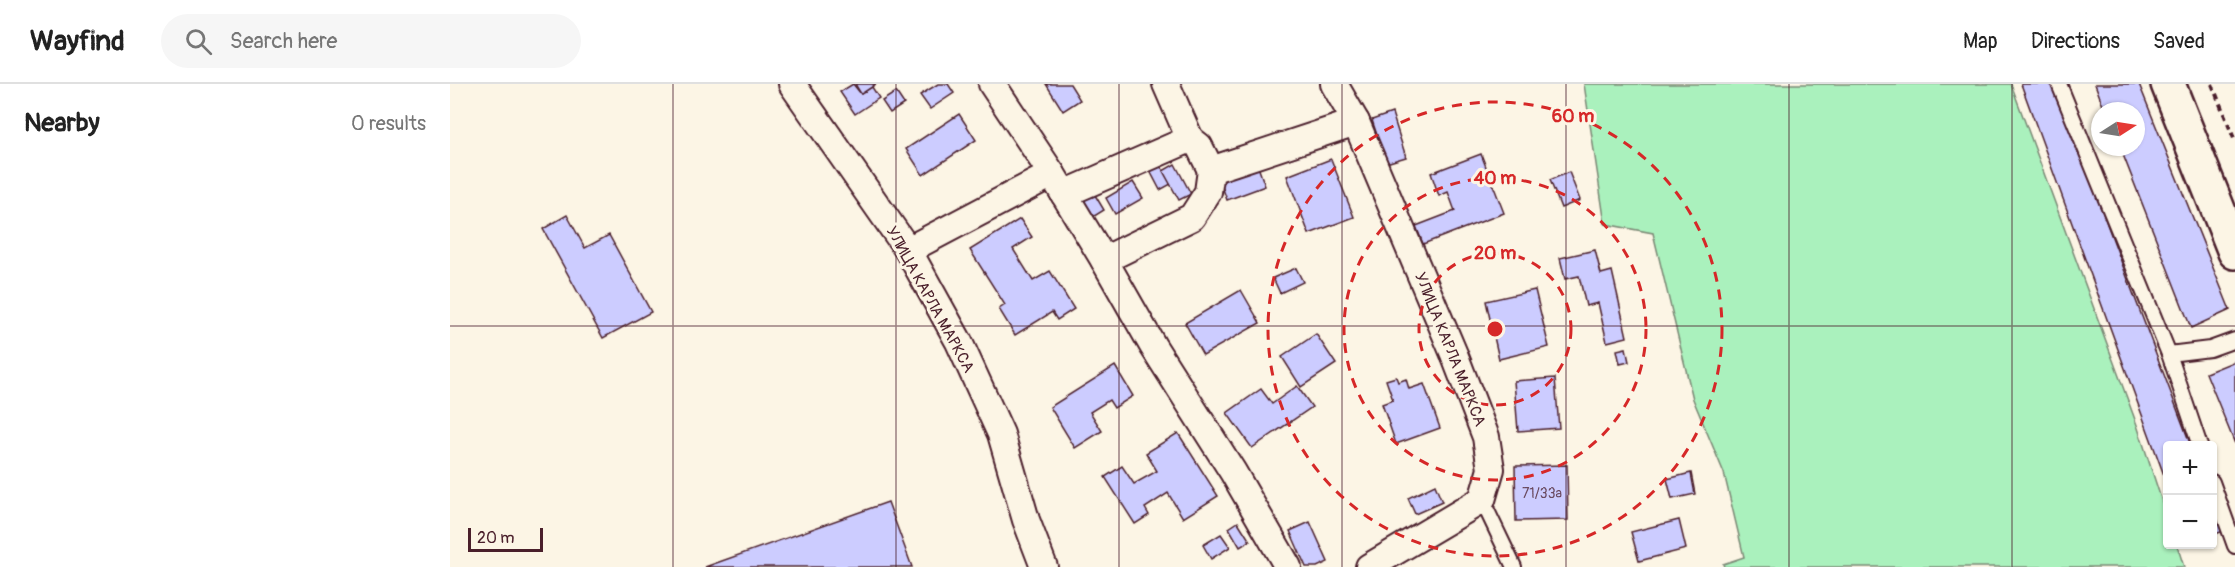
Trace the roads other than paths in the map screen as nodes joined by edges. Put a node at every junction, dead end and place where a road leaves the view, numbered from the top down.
1 (792, 84) edge
2 (992, 84) edge
3 (1166, 84) edge
4 (1334, 84) edge
5 (2059, 84) edge
6 (2168, 84) edge
7 (1356, 122) junction
8 (1190, 139) junction
9 (1211, 170) junction
10 (1058, 184) junction
11 (908, 250) junction
12 (2235, 252) edge
13 (1104, 260) junction
14 (2235, 340) edge
15 (2169, 354) junction
16 (2197, 441) edge
17 (2217, 495) edge
18 (1482, 500) junction
19 (2235, 546) edge
20 (1044, 567) edge
21 (1288, 567) edge
22 (1369, 567) edge
23 (1514, 567) edge

1 - 11 street, УЛИЦА КАРЛА МАРКСА
2 - 10 street
3 - 8 street
4 - 7 street, УЛИЦА КАРЛА МАРКСА
5 - 15 lane
6 - 12 street
7 - 9 street
7 - 18 street, УЛИЦА КАРЛА МАРКСА
8 - 9 street
8 - 10 street
9 - 13 street
10 - 11 street
10 - 13 street
11 - 20 street, УЛИЦА КАРЛА МАРКСА
13 - 21 street
14 - 15 lane
15 - 16 lane
17 - 19 lane
18 - 22 street
18 - 23 lane

